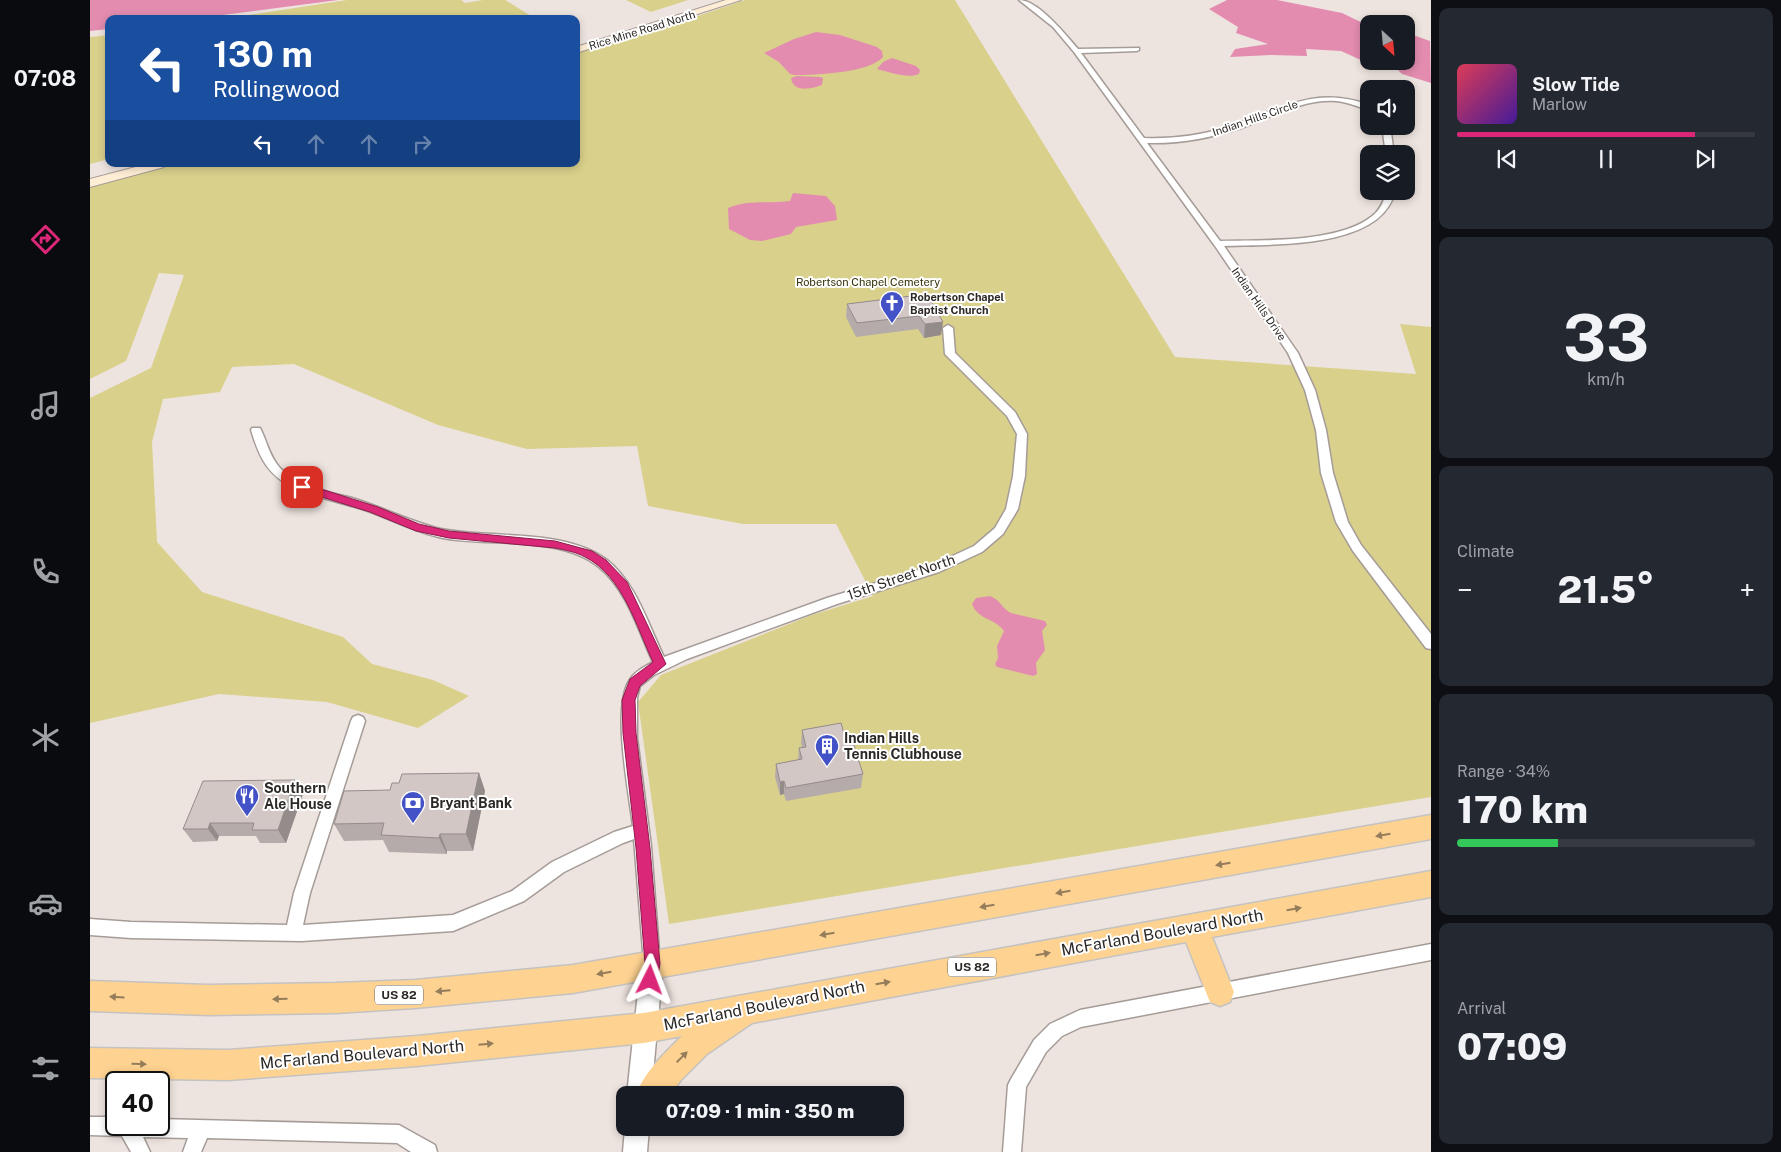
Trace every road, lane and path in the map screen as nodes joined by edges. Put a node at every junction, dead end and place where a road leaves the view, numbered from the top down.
1 (736, 0) edge
2 (1022, 0) edge
3 (580, 49) edge
4 (1137, 49) dead end
5 (1076, 51) junction
6 (1360, 104) edge
7 (1140, 140) junction
8 (149, 167) edge
9 (90, 183) edge
10 (1390, 200) edge
11 (1218, 244) junction
12 (948, 328) dead end
13 (256, 430) dead end
14 (1431, 644) edge
15 (660, 664) junction
16 (358, 721) dead end
17 (1431, 827) edge
18 (641, 830) junction
19 (1431, 884) edge
20 (90, 927) edge
21 (1194, 927) junction
22 (293, 933) junction
23 (1431, 952) edge
24 (652, 964) junction
25 (1220, 992) junction
26 (90, 996) edge
27 (749, 1007) junction
28 (644, 1028) junction
29 (90, 1063) edge
30 (640, 1086) edge
31 (658, 1086) edge
32 (90, 1126) edge
33 (105, 1126) edge
34 (170, 1128) edge
35 (201, 1129) junction
36 (132, 1136) edge
37 (636, 1136) edge
38 (141, 1152) edge
39 (192, 1152) edge
40 (428, 1152) edge
41 (635, 1152) edge
42 (1012, 1152) edge

1 - 3 main road, Rice Mine Road North
2 - 5 street, Indian Hills Drive
4 - 5 street
5 - 7 street, Indian Hills Drive
6 - 7 street, Indian Hills Circle
7 - 11 street, Indian Hills Drive
8 - 9 main road
10 - 11 street
11 - 14 street, Indian Hills Drive
12 - 15 street, 15th Street North
13 - 15 street
15 - 18 street, 15th Street North
16 - 22 street
17 -> 24 highway, US 82
18 - 22 street
18 - 24 street, 15th Street North
21 -> 19 highway, McFarland Boulevard North / US 82
20 - 22 street
21 - 25 highway
27 -> 21 highway, McFarland Boulevard North / US 82
23 - 25 street
24 -> 26 highway, US 82
24 - 28 street
25 - 42 street
27 - 28 highway, McFarland Boulevard North / US 82
31 -> 27 highway
29 -> 28 highway, McFarland Boulevard North / US 82
28 - 30 street
32 - 33 street
34 - 35 street
35 - 39 street
35 - 40 street
36 - 38 street
37 - 41 street

